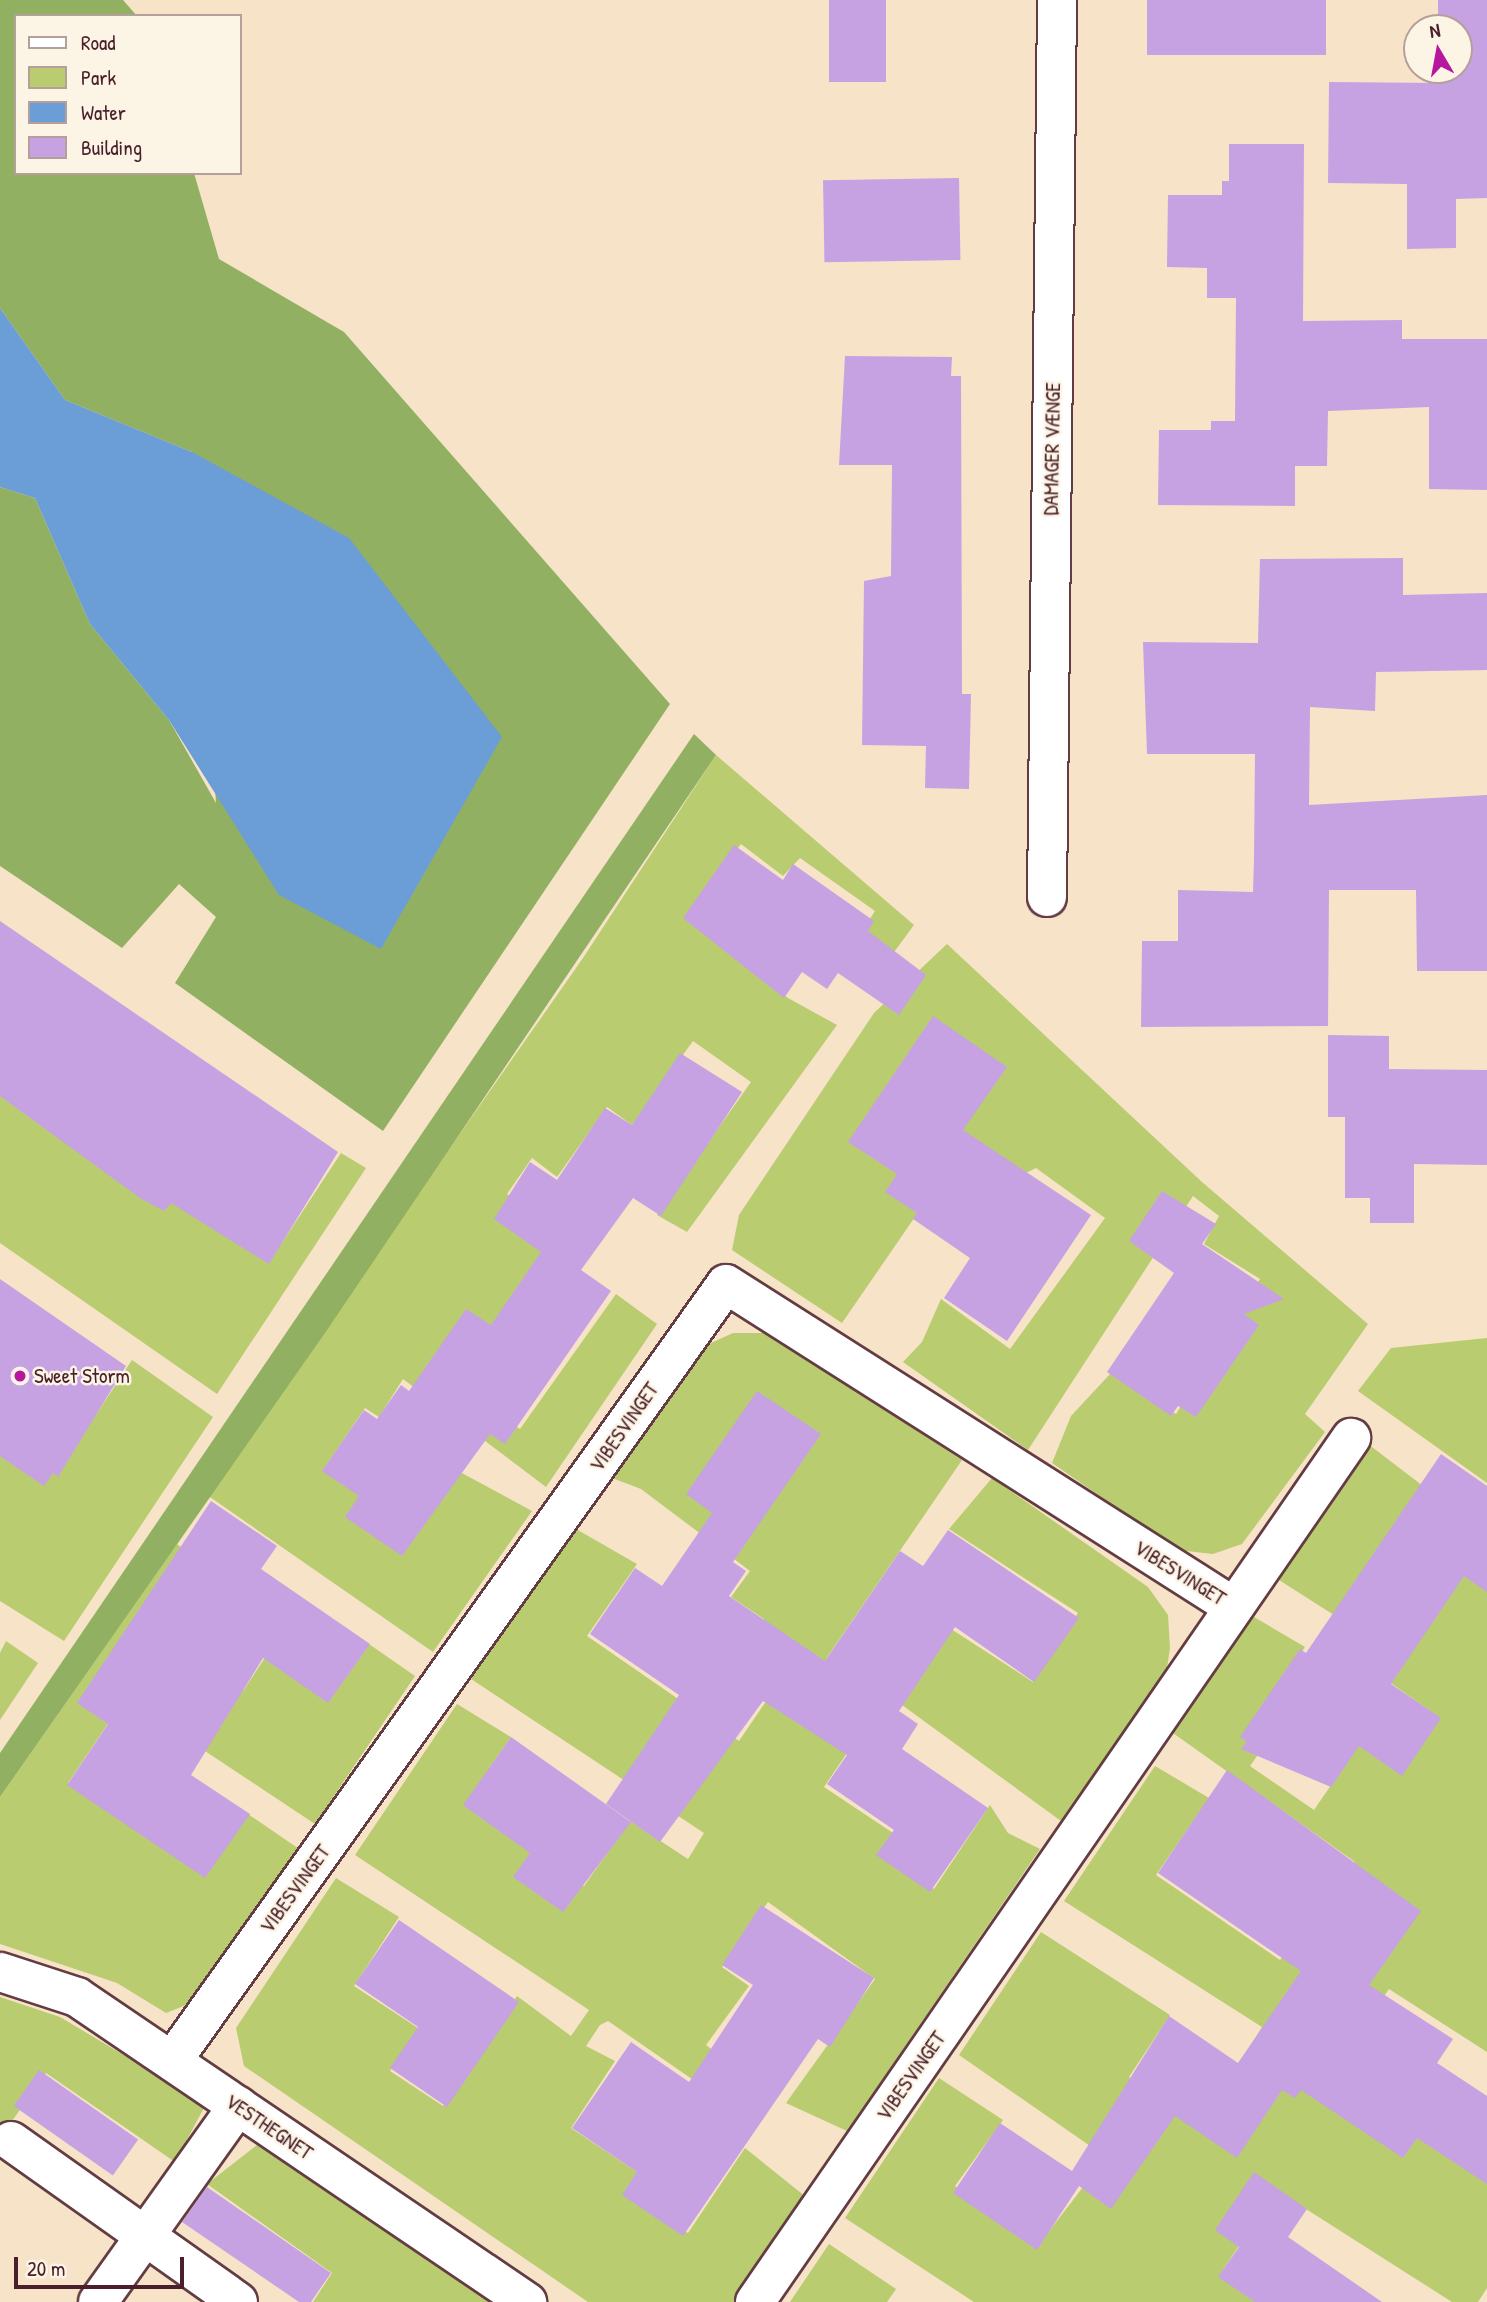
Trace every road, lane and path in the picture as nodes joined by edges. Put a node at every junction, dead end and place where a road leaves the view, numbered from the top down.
1 (1057, 0) edge
2 (1047, 897) dead end
3 (1351, 1438) dead end
4 (1234, 1607) junction
5 (0, 1972) edge
6 (172, 2061) junction
7 (238, 2106) junction
8 (11, 2141) dead end
9 (145, 2236) junction
10 (98, 2302) edge
11 (238, 2302) edge
12 (527, 2302) edge
13 (755, 2302) edge

1 - 2 street, DAMAGER VÆNGE
3 - 4 street, VIBESVINGET
4 - 6 street, VIBESVINGET
4 - 13 street, VIBESVINGET
5 - 6 street, VESTHEGNET
6 - 7 street, VESTHEGNET
7 - 9 street
7 - 12 street, VESTHEGNET
8 - 9 street
9 - 10 street
9 - 11 street

